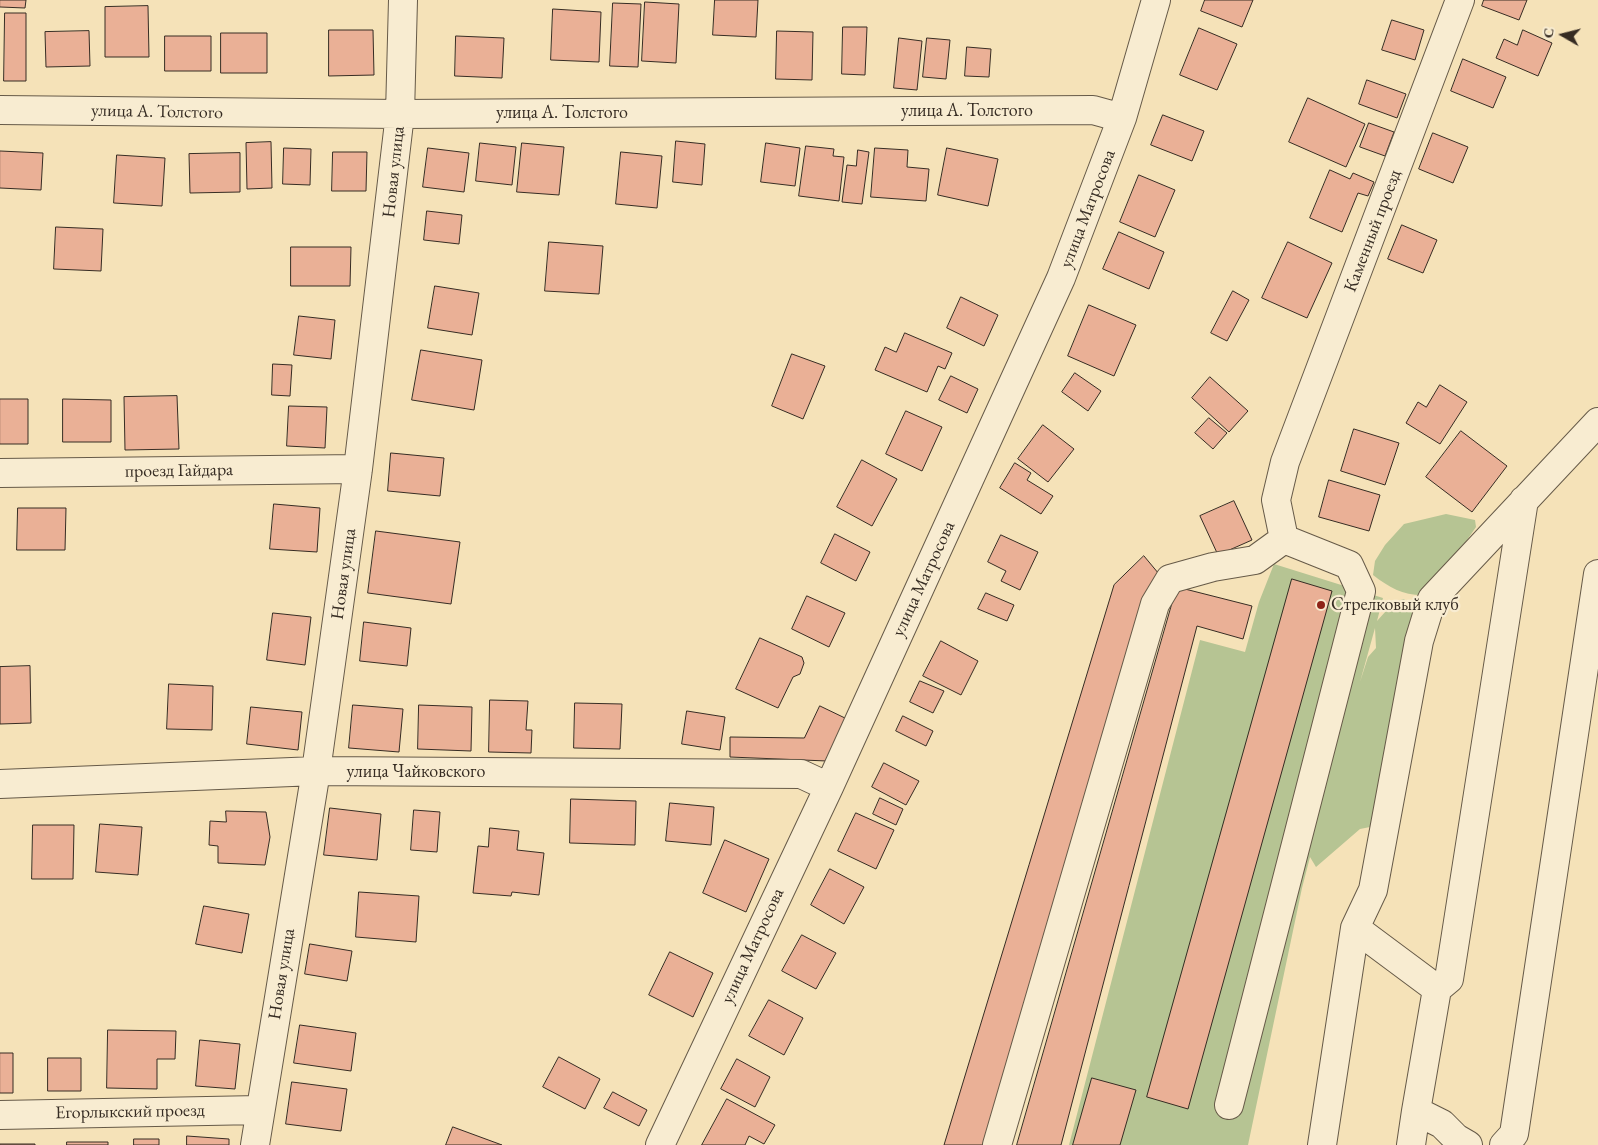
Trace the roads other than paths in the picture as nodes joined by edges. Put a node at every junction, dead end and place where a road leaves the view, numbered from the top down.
1 (403, 0) edge
2 (1156, 0) edge
3 (1460, 0) edge
4 (0, 110) edge
5 (400, 114) junction
6 (1122, 118) junction
7 (1598, 422) edge
8 (358, 469) junction
9 (0, 473) edge
10 (1524, 500) junction
11 (1284, 539) junction
12 (1598, 574) edge
13 (316, 771) junction
14 (0, 784) edge
15 (829, 787) junction
16 (1355, 928) junction
17 (1437, 989) junction
18 (1229, 1105) dead end
19 (260, 1110) junction
20 (1416, 1111) junction
21 (0, 1115) edge
22 (255, 1145) edge
23 (660, 1145) edge
24 (997, 1145) edge
25 (1322, 1145) edge
26 (1411, 1145) edge
27 (1468, 1145) edge
28 (1504, 1145) edge

1 - 5 street, Новая улица
2 - 6 street, улица Матросова
3 - 11 street, Каменный проезд
4 - 5 street, улица А. Толстого
5 - 6 street, улица А. Толстого
5 - 8 street, Новая улица
6 - 15 street, улица Матросова
7 - 10 street
8 - 9 street, проезд Гайдара
8 - 13 street, Новая улица
10 - 16 street
10 - 17 street
11 - 18 street
11 - 24 street
12 - 28 street
13 - 14 street, улица Чайковского
13 - 15 street, улица Чайковского
13 - 19 street, Новая улица
15 - 23 street, улица Матросова
16 - 17 street
16 - 25 street
17 - 20 street
19 - 21 street, Егорлыкский проезд
19 - 22 street, Новая улица
20 - 26 street
20 - 27 street

